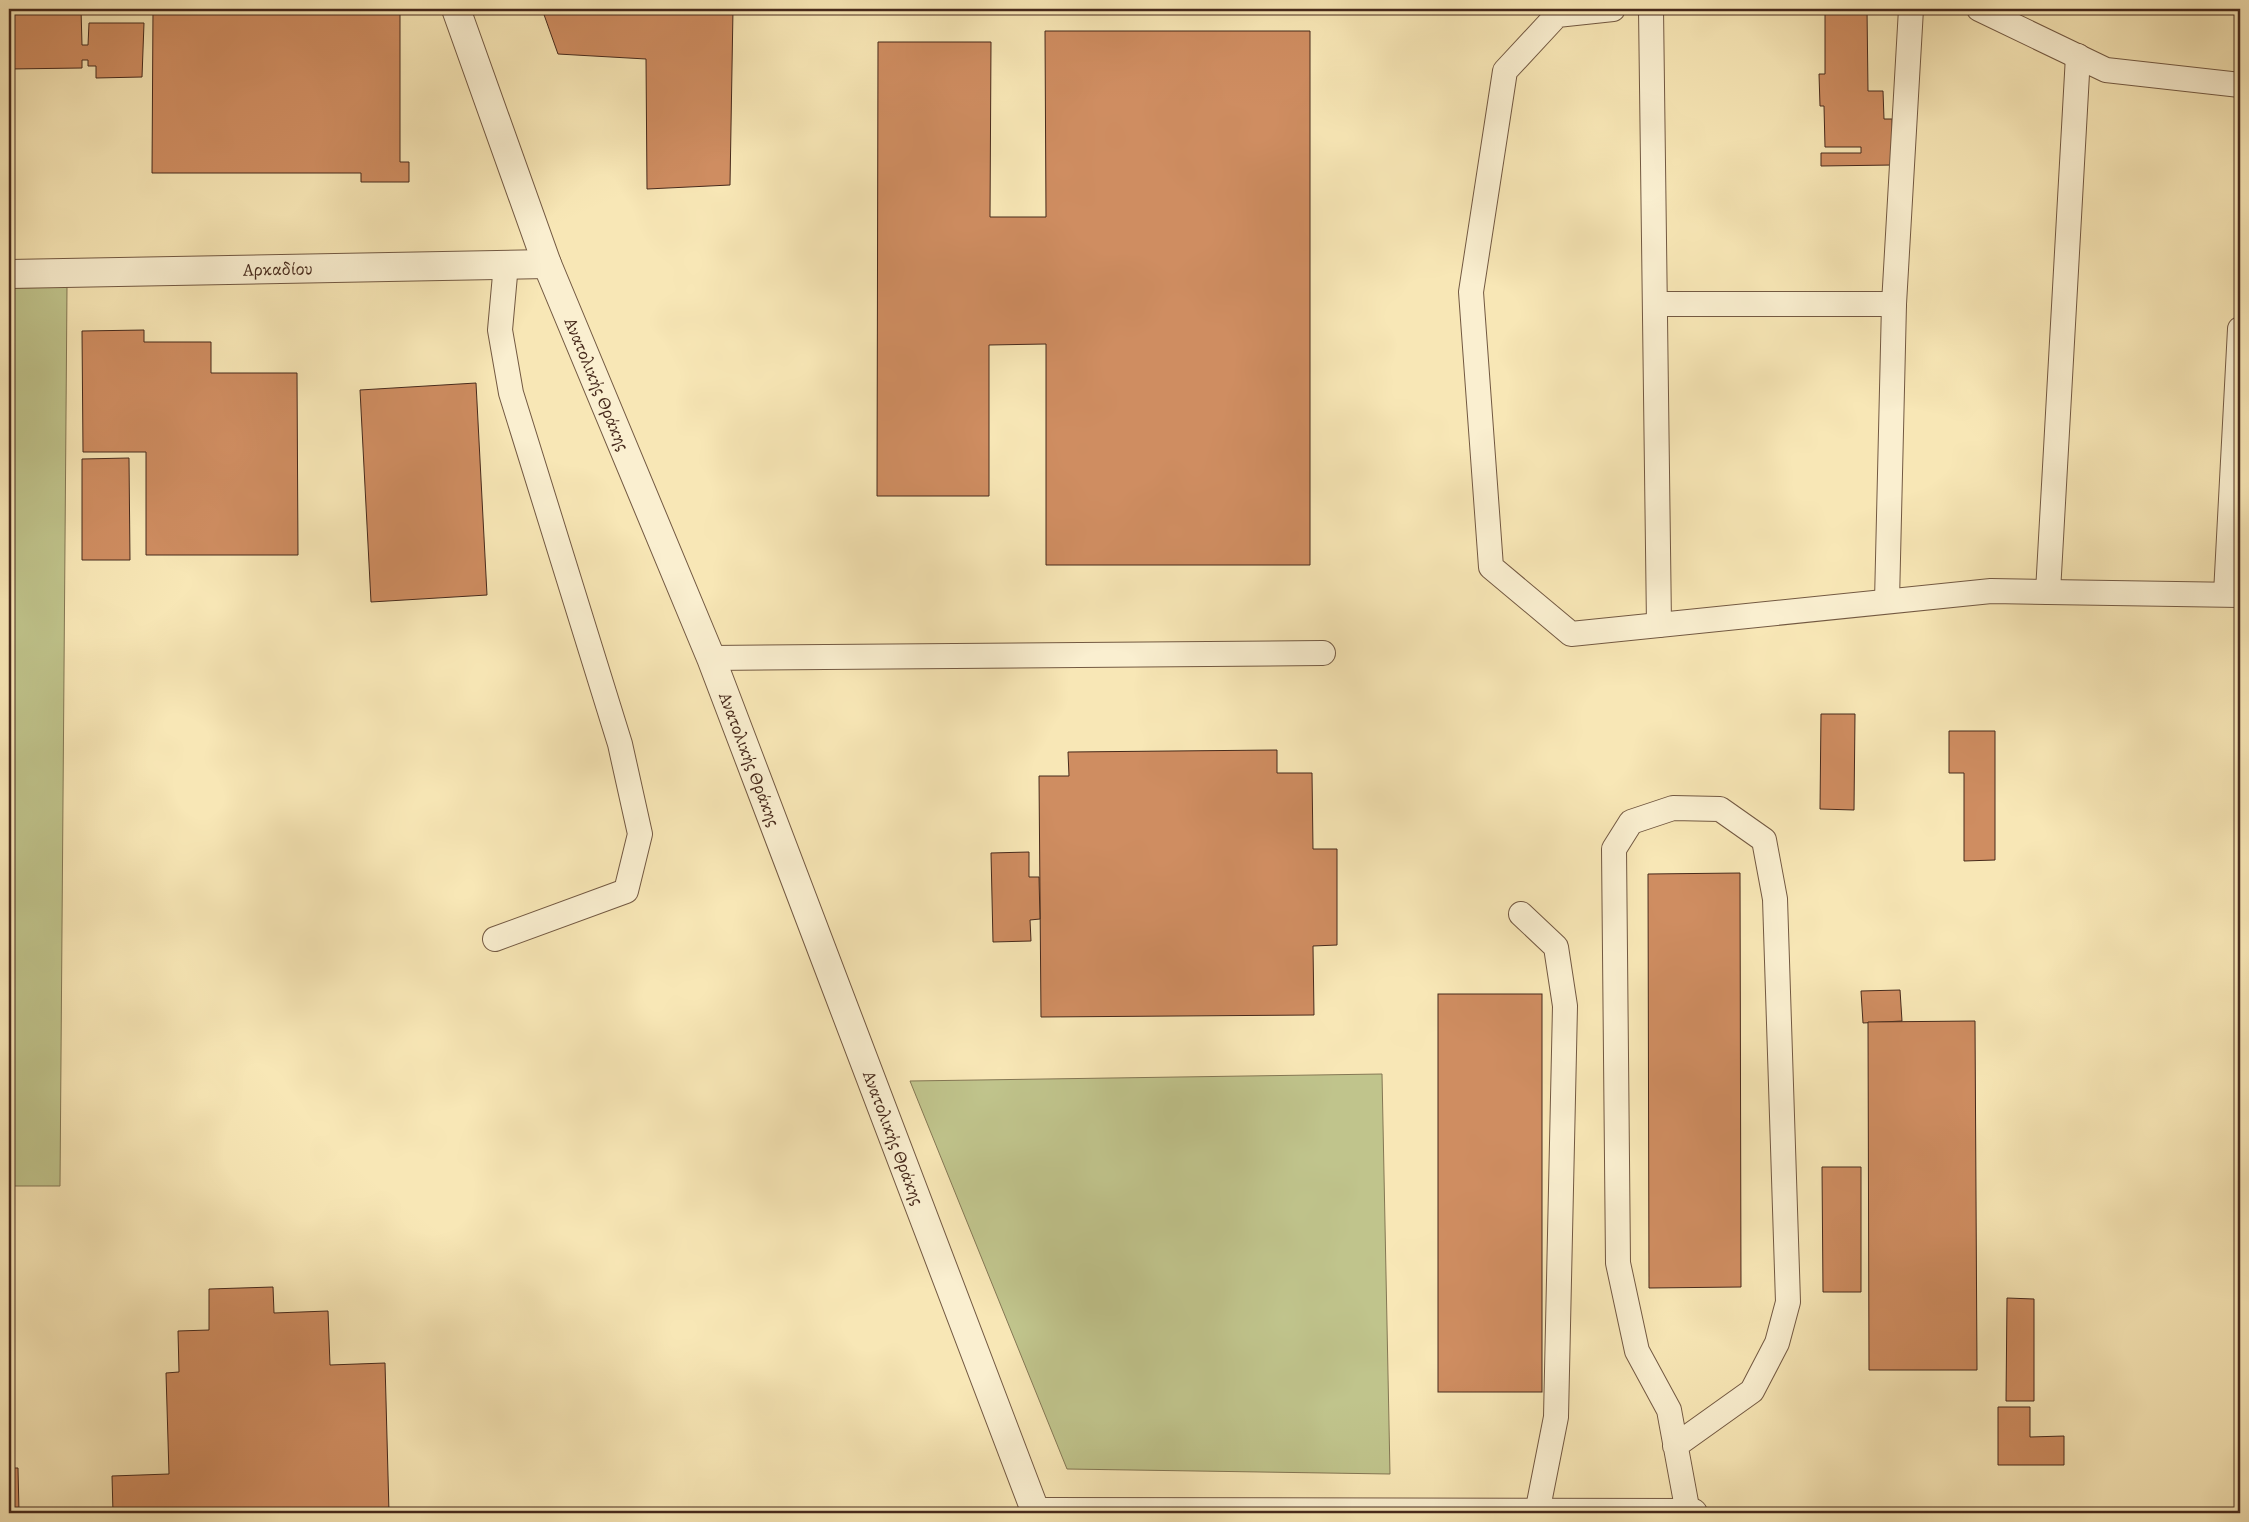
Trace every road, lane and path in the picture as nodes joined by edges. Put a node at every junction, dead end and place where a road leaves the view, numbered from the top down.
1 (456, 9) edge
2 (1613, 9) edge
3 (1651, 9) edge
4 (1912, 9) edge
5 (1979, 9) edge
6 (1555, 12) edge
7 (2078, 56) junction
8 (2240, 85) edge
9 (506, 264) junction
10 (546, 264) junction
11 (9, 274) edge
12 (1655, 304) junction
13 (1894, 304) junction
14 (2240, 329) edge
15 (2048, 592) junction
16 (2233, 594) edge
17 (1887, 601) junction
18 (1659, 625) junction
19 (1323, 654) dead end
20 (711, 658) junction
21 (1521, 914) dead end
22 (495, 939) dead end
23 (1675, 1446) junction
24 (1035, 1512) edge
25 (1537, 1513) edge
26 (1688, 1513) edge
27 (1693, 1513) edge

1 - 10 street, Ανατολικής Θράκης
2 - 6 lane
3 - 12 lane
4 - 13 lane
5 - 7 lane
6 - 18 lane
7 - 8 lane
7 - 15 lane
9 - 10 street, Αρκαδίου
9 - 11 street, Αρκαδίου
9 - 22 lane
10 - 20 street, Ανατολικής Θράκης
12 - 13 lane
12 - 18 lane
13 - 17 lane
14 - 16 lane
15 - 16 lane
15 - 17 lane
17 - 18 lane
19 - 20 lane
20 - 24 street, Ανατολικής Θράκης
21 - 25 lane
23 - 23 lane
23 - 26 lane
24 - 25 street
25 - 26 street
26 - 27 street

